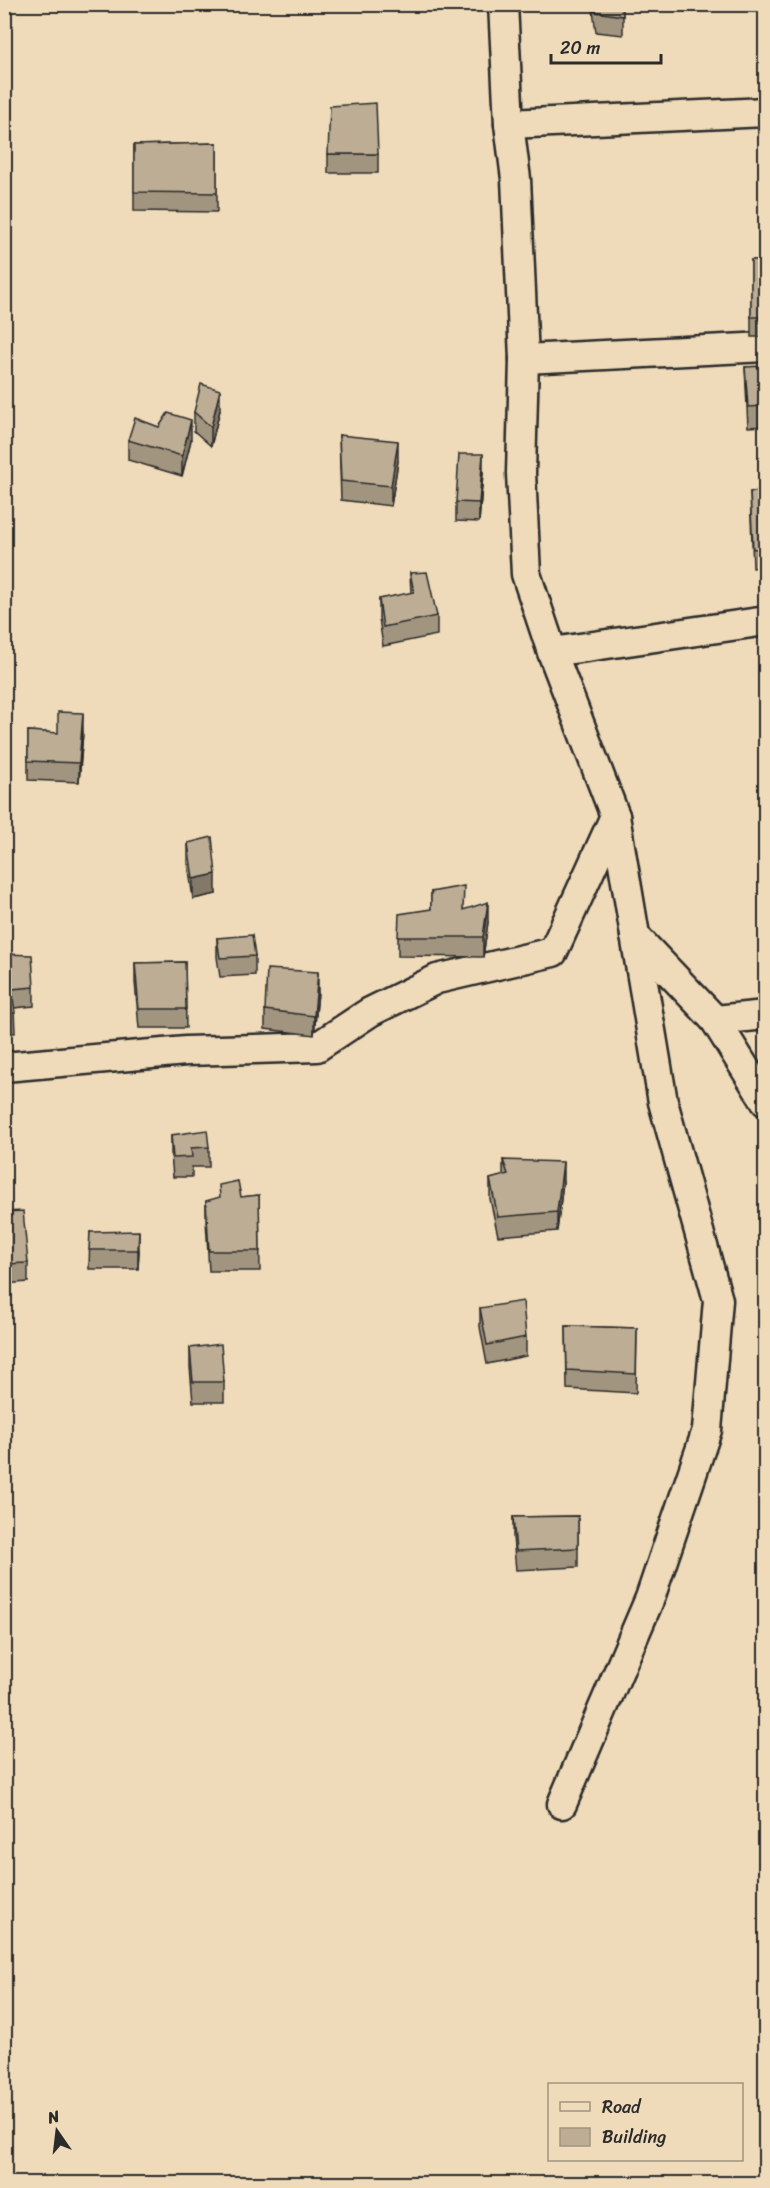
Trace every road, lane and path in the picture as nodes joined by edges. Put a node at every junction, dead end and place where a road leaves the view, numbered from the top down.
1 (503, 4) edge
2 (765, 112) edge
3 (509, 124) junction
4 (765, 347) edge
5 (524, 359) junction
6 (765, 621) edge
7 (552, 651) junction
8 (615, 816) junction
9 (635, 936) junction
10 (765, 1015) edge
11 (715, 1020) junction
12 (4, 1067) edge
13 (765, 1102) edge
14 (562, 1804) dead end

1 - 3 street
2 - 3 street
3 - 5 street
4 - 5 street
5 - 7 street
6 - 7 street
7 - 8 street
8 - 9 street
8 - 12 street
9 - 11 street
9 - 14 street
10 - 11 street
11 - 13 street

